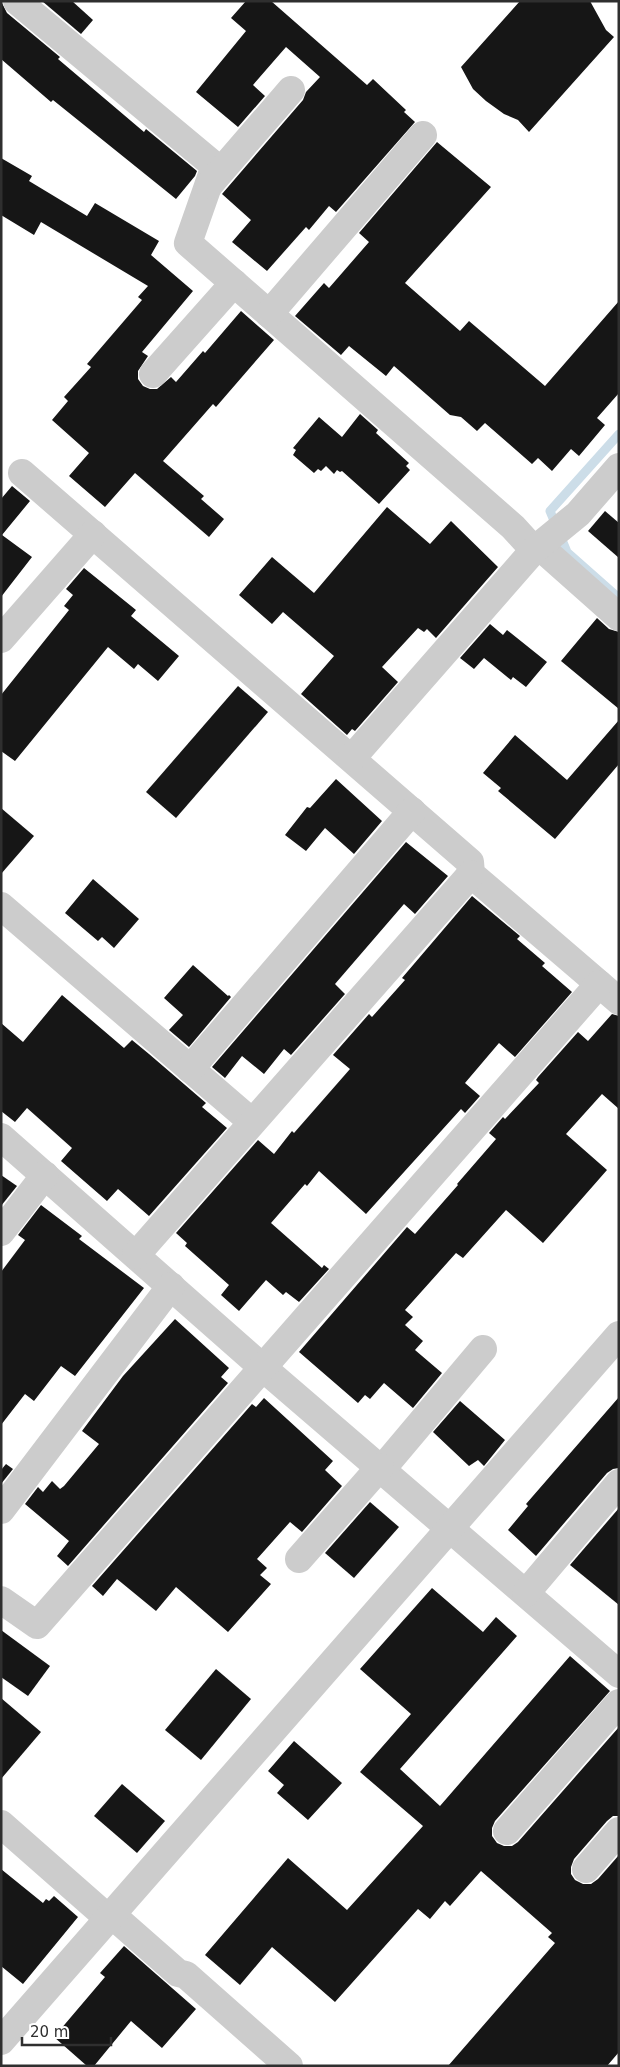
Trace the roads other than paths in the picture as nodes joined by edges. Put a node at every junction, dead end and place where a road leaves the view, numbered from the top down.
1 (17, 1) edge
2 (292, 90) dead end
3 (423, 135) dead end
4 (209, 184) junction
5 (234, 283) junction
6 (269, 314) junction
7 (153, 374) dead end
8 (619, 467) edge
9 (22, 473) dead end
10 (93, 534) junction
11 (538, 546) junction
12 (619, 617) edge
13 (1, 639) edge
14 (352, 758) junction
15 (412, 811) junction
16 (471, 874) junction
17 (1, 906) edge
18 (609, 993) edge
19 (190, 1069) junction
20 (252, 1122) junction
21 (1, 1137) edge
22 (45, 1175) junction
23 (1, 1232) edge
24 (136, 1255) junction
25 (172, 1286) junction
26 (619, 1335) edge
27 (483, 1349) dead end
28 (262, 1367) junction
29 (381, 1468) junction
30 (619, 1483) edge
31 (1, 1510) edge
32 (451, 1528) junction
33 (300, 1559) dead end
34 (526, 1593) junction
35 (1, 1600) edge
36 (619, 1674) edge
37 (619, 1703) edge
38 (1, 1824) edge
39 (507, 1831) dead end
40 (619, 1831) edge
41 (586, 1869) dead end
42 (110, 1916) junction
43 (1, 2041) edge
44 (289, 2066) edge

1 - 4 street
2 - 4 street
3 - 6 street
4 - 5 street
5 - 6 street
5 - 7 street
6 - 11 street
8 - 11 street
9 - 10 street
10 - 13 street
10 - 14 street
11 - 12 street
11 - 14 street
14 - 15 street
15 - 16 street
15 - 19 street
16 - 18 street
16 - 20 street
17 - 19 street
18 - 28 street
19 - 20 street
20 - 24 street
21 - 22 street
22 - 23 street
22 - 24 street
24 - 25 street
25 - 28 street
25 - 31 street
26 - 32 street
27 - 29 street
28 - 29 street
28 - 35 street
29 - 32 street
29 - 33 street
30 - 34 street
32 - 34 street
32 - 42 street
34 - 36 street
37 - 39 street
38 - 42 street
40 - 41 street
42 - 43 street
42 - 44 street

